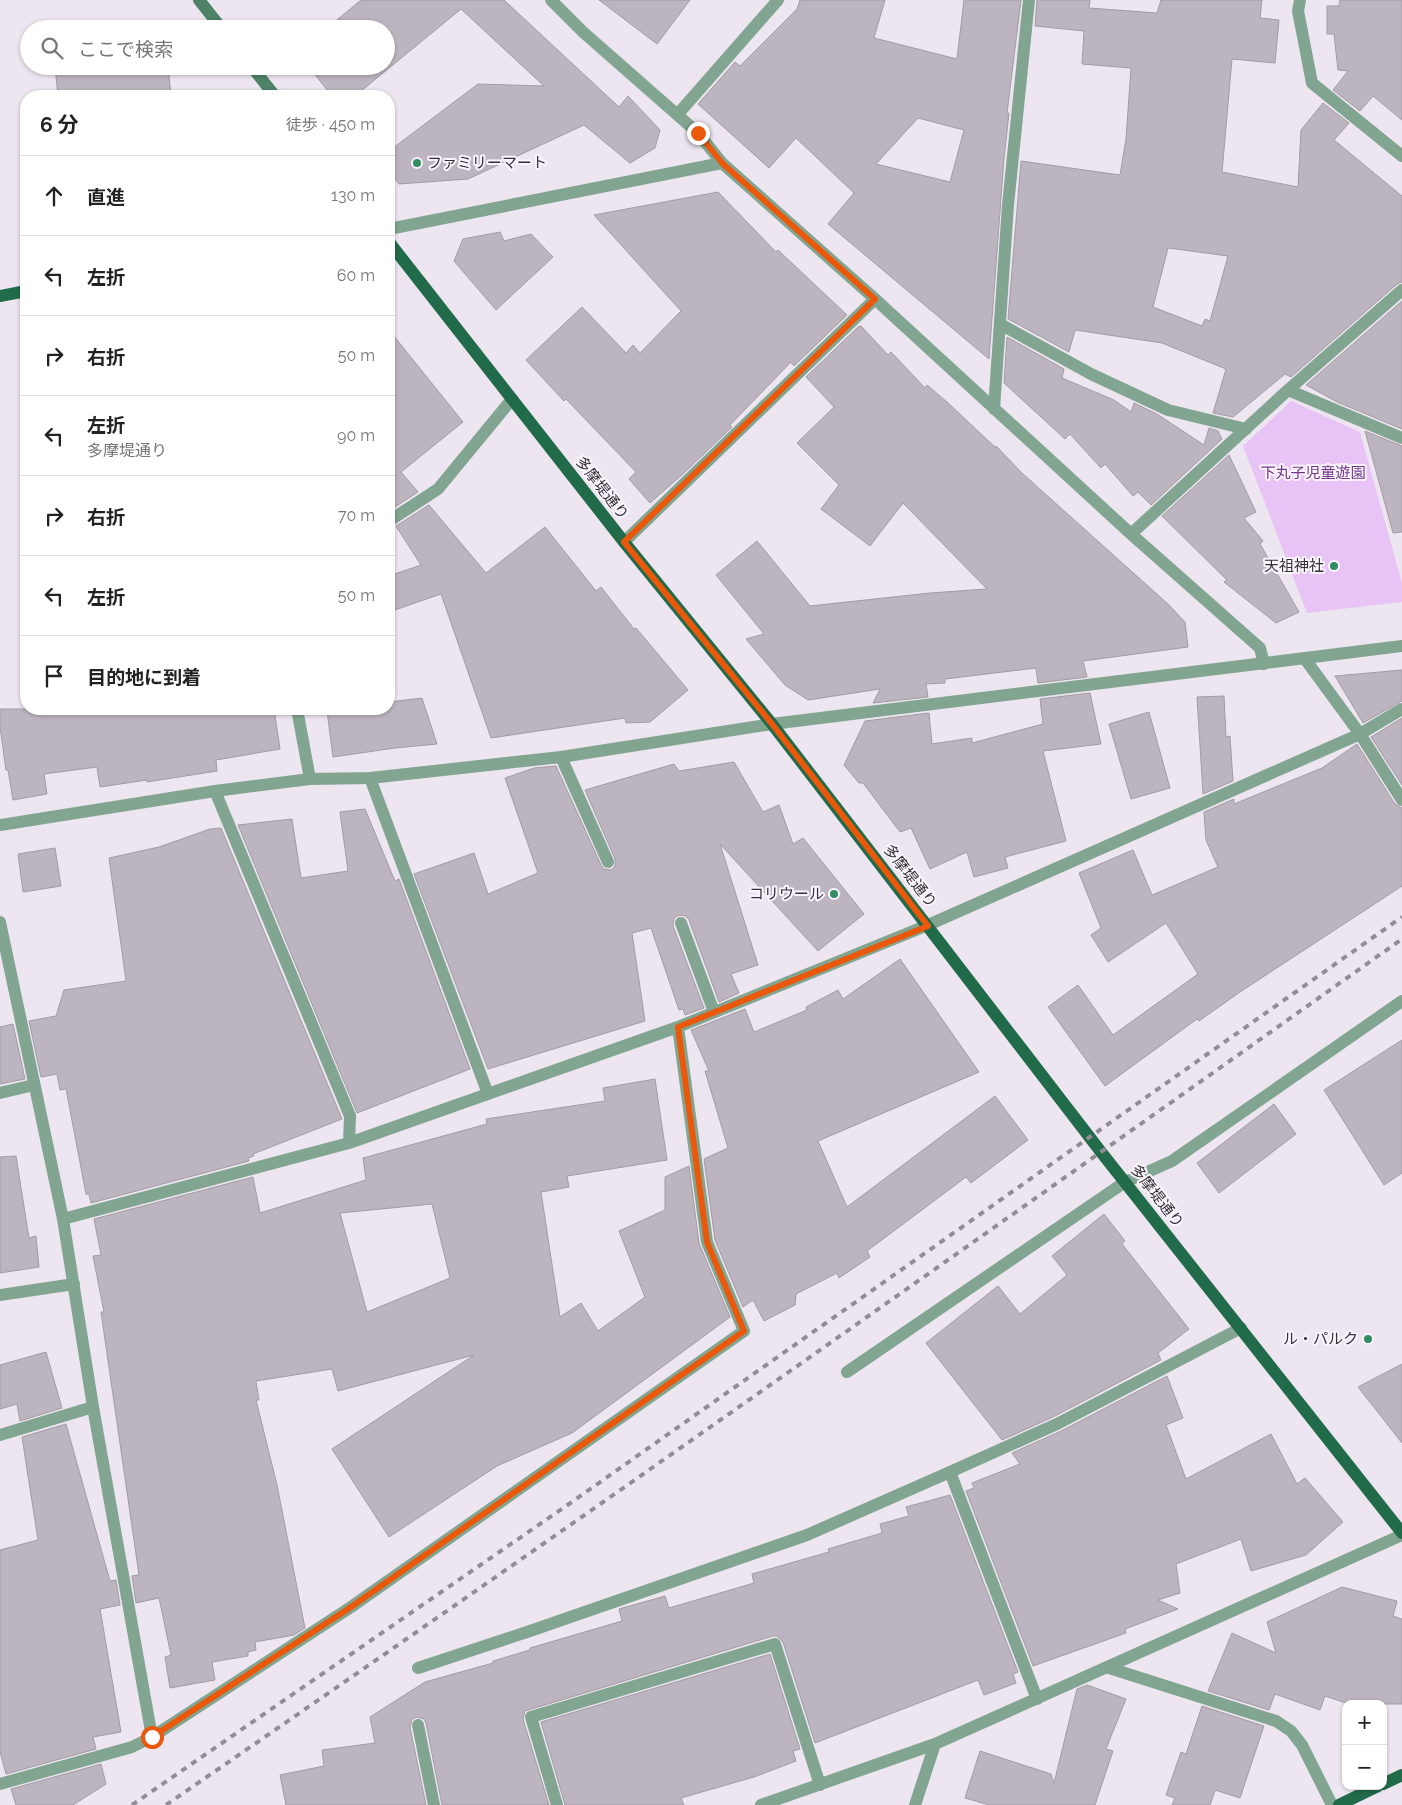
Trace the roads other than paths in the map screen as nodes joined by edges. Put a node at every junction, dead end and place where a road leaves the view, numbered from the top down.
1 (199, 0) edge
2 (551, 0) edge
3 (778, 0) edge
4 (1029, 0) edge
5 (1300, 0) edge
6 (215, 20) edge
7 (258, 75) edge
8 (270, 90) edge
9 (678, 114) junction
10 (1402, 156) edge
11 (722, 163) junction
12 (395, 228) edge
13 (395, 250) edge
14 (1402, 290) edge
15 (20, 292) edge
16 (0, 296) edge
17 (875, 299) junction
18 (1000, 324) junction
19 (1288, 390) junction
20 (512, 399) junction
21 (994, 409) junction
22 (1246, 429) junction
23 (1402, 438) edge
24 (395, 517) edge
25 (1130, 534) junction
26 (624, 542) junction
27 (1402, 646) edge
28 (1305, 659) junction
29 (1264, 664) junction
30 (1402, 709) edge
31 (298, 715) edge
32 (772, 724) junction
33 (1360, 734) junction
34 (561, 757) junction
35 (370, 778) junction
36 (310, 779) junction
37 (215, 792) junction
38 (1402, 800) edge
39 (0, 825) edge
40 (608, 862) dead end
41 (0, 922) edge
42 (681, 923) dead end
43 (928, 926) junction
44 (1402, 1000) edge
45 (714, 1012) junction
46 (678, 1027) junction
47 (34, 1085) junction
48 (0, 1094) edge
49 (488, 1094) junction
50 (349, 1143) junction
51 (1125, 1182) junction
52 (63, 1219) junction
53 (74, 1284) junction
54 (0, 1295) edge
55 (1241, 1328) junction
56 (847, 1372) dead end
57 (93, 1407) junction
58 (0, 1435) edge
59 (950, 1472) junction
60 (1402, 1534) edge
61 (418, 1668) dead end
62 (1109, 1668) junction
63 (1037, 1699) junction
64 (418, 1725) dead end
65 (152, 1737) junction
66 (935, 1744) junction
67 (1402, 1775) edge
68 (1387, 1782) edge
69 (0, 1784) edge
70 (820, 1785) junction
71 (1370, 1790) edge
72 (434, 1805) edge
73 (557, 1805) edge
74 (761, 1805) edge
75 (915, 1805) edge
76 (1332, 1805) edge
77 (1339, 1805) edge

1 - 6 main road
2 - 9 street
3 - 9 street
4 - 18 street
5 - 10 street
7 - 8 main road
9 - 11 street
11 - 12 street
11 - 17 street
13 - 20 main road, 多摩堤通り
14 - 19 street
15 - 16 main road
17 - 21 street
17 - 26 street
18 - 21 street
18 - 22 street
19 - 22 street
19 - 23 street
20 - 24 street
20 - 26 main road, 多摩堤通り
21 - 25 street
22 - 25 street
25 - 29 street
26 - 32 main road, 多摩堤通り
27 - 28 street
28 - 29 street
28 - 33 street
29 - 32 street
30 - 33 street
31 - 36 street
32 - 34 street
32 - 43 main road, 多摩堤通り
33 - 38 street
33 - 43 street
34 - 35 street
34 - 40 street
35 - 36 street
35 - 49 street
36 - 37 street
37 - 39 street
37 - 50 street
41 - 47 street
42 - 45 street
43 - 45 street
43 - 51 main road, 多摩堤通り
44 - 51 street
45 - 46 street
46 - 49 street
46 - 65 street
47 - 48 street
47 - 52 street
49 - 50 street
50 - 52 street
51 - 55 main road, 多摩堤通り
51 - 56 street
52 - 53 street
53 - 54 street
53 - 57 street
55 - 59 street
55 - 60 main road, 多摩堤通り
57 - 58 street
57 - 65 street
59 - 61 street
59 - 63 street
60 - 62 street
62 - 63 street
62 - 76 street
63 - 66 street
64 - 72 street
65 - 69 street
66 - 70 street
66 - 75 street
67 - 68 main road
70 - 73 street
70 - 74 street
71 - 77 main road

